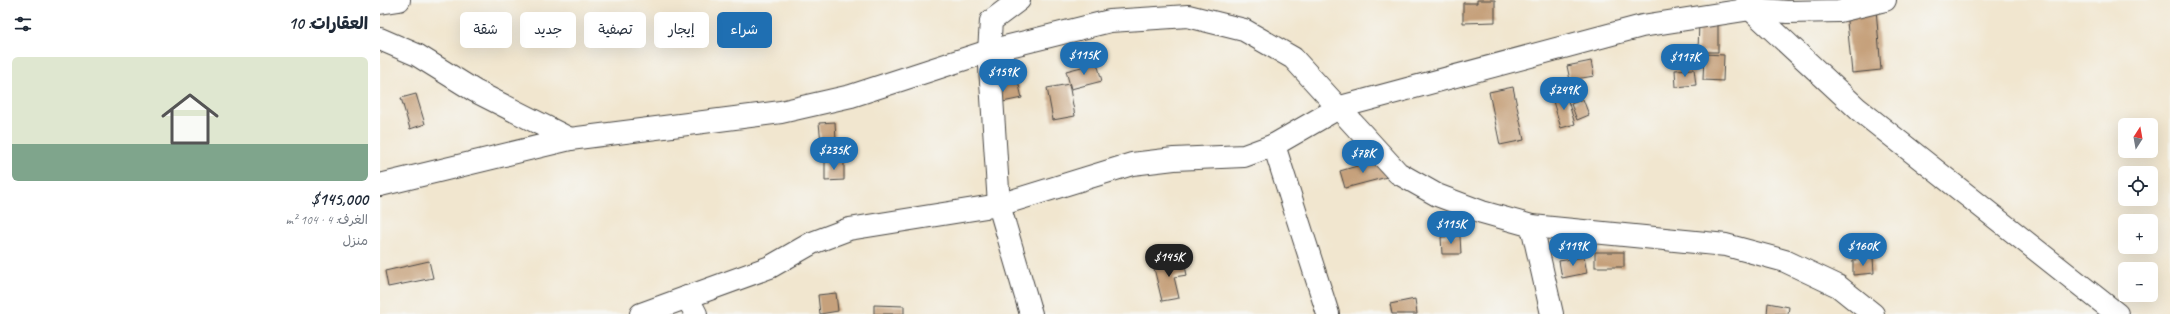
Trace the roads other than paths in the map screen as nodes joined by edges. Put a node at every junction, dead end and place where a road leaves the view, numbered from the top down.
1 (399, 0) edge
2 (1019, 0) edge
3 (1886, 0) edge
4 (380, 3) edge
5 (1746, 5) edge
6 (380, 39) edge
7 (989, 51) junction
8 (1340, 107) junction
9 (570, 139) junction
10 (1274, 145) junction
11 (380, 185) edge
12 (999, 205) junction
13 (1532, 226) junction
14 (691, 305) edge
15 (641, 314) edge
16 (1031, 314) edge
17 (1328, 314) edge
18 (1552, 314) edge
19 (1873, 314) edge
20 (2117, 314) edge

1 - 4 street
2 - 7 street
3 - 5 street
5 - 8 street
5 - 20 street
6 - 9 street
7 - 8 street
7 - 9 street
7 - 12 street
8 - 10 street
8 - 13 street
9 - 11 street
10 - 12 street
10 - 17 street
12 - 14 street
12 - 16 street
13 - 18 street
13 - 19 street
14 - 15 street

